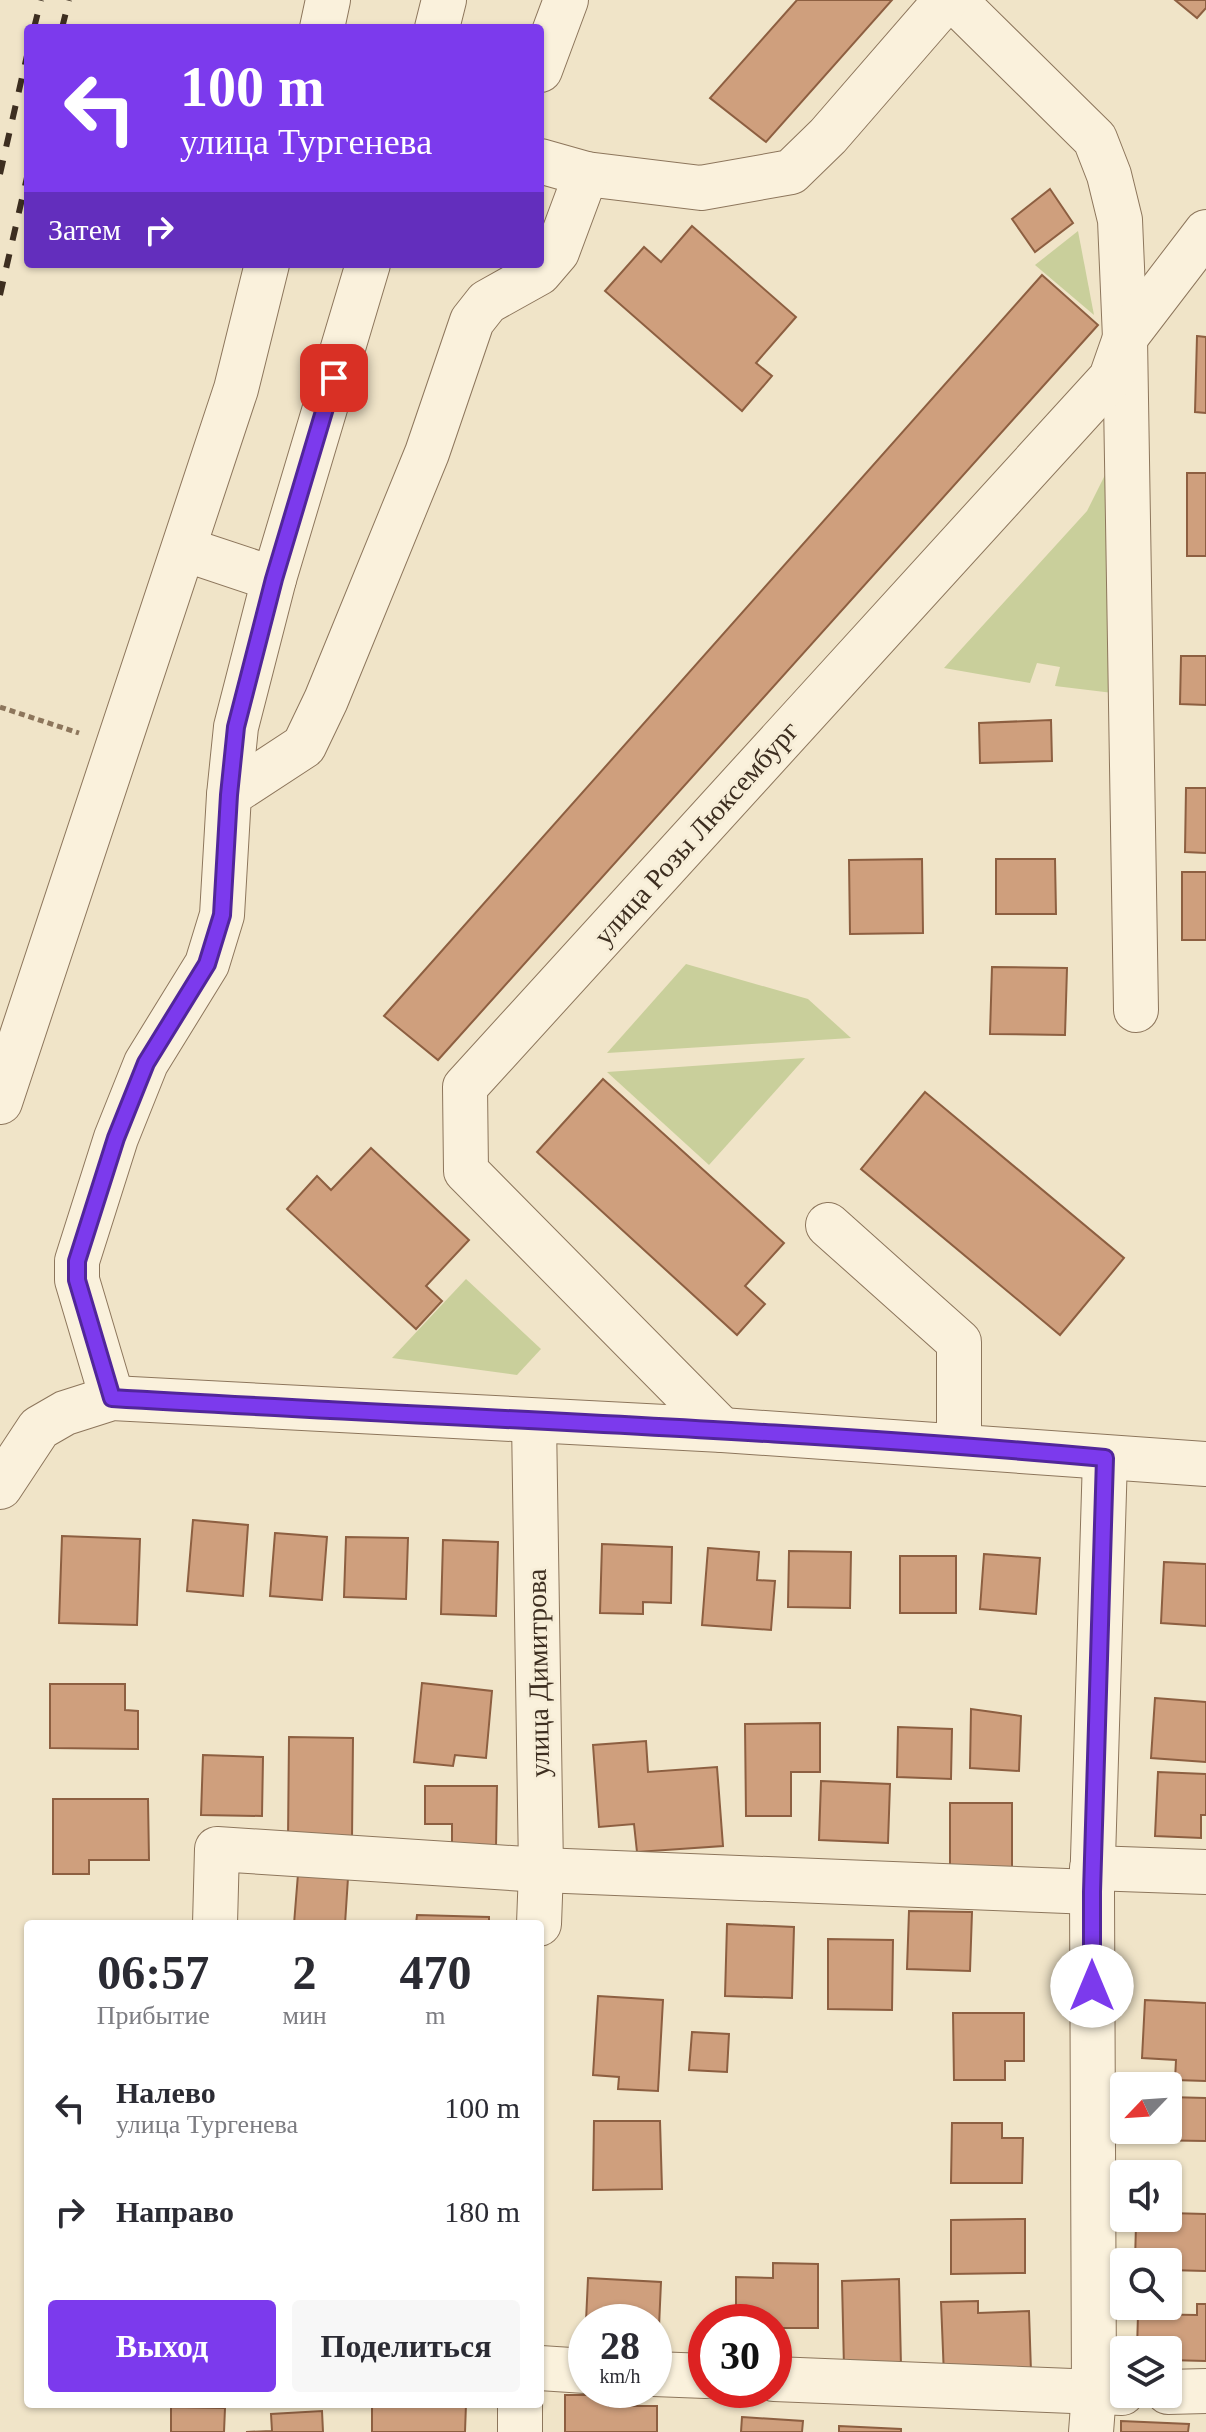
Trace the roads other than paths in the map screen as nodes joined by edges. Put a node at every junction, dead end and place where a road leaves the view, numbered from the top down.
1 (328, 0) edge
2 (444, 0) edge
3 (566, 0) edge
4 (946, 0) edge
5 (954, 0) edge
6 (323, 24) edge
7 (438, 24) edge
8 (544, 59) edge
9 (544, 162) edge
10 (586, 174) junction
11 (1206, 232) edge
12 (544, 267) edge
13 (266, 268) edge
14 (367, 268) edge
15 (543, 268) edge
16 (1125, 338) junction
17 (184, 549) junction
18 (274, 579) junction
19 (229, 795) junction
20 (1136, 1010) dead end
21 (0, 1102) edge
22 (828, 1225) dead end
23 (112, 1398) junction
24 (534, 1421) junction
25 (722, 1430) junction
26 (959, 1445) junction
27 (1105, 1458) junction
28 (1206, 1464) edge
29 (5, 1469) edge
30 (541, 1870) junction
31 (1206, 1872) edge
32 (1092, 1880) junction
33 (215, 1920) edge
34 (539, 1920) edge
35 (544, 2368) edge
36 (568, 2370) edge
37 (792, 2380) edge
38 (1206, 2391) edge
39 (1182, 2392) edge
40 (1103, 2406) edge
41 (520, 2408) edge
42 (520, 2432) edge

1 - 6 street
2 - 7 street
3 - 8 street
4 - 10 street
5 - 16 street
9 - 10 street
10 - 12 street
11 - 16 street, улица Розы Люксембург
13 - 17 street
14 - 18 street
15 - 19 street
16 - 20 street
16 - 25 street, улица Розы Люксембург
17 - 18 street
17 - 21 street
18 - 19 street
19 - 23 street
22 - 26 street
23 - 24 street
23 - 29 street
24 - 25 street
24 - 30 street, улица Димитрова
25 - 26 street
26 - 27 street
27 - 28 street
27 - 32 street
30 - 32 street
30 - 33 street
30 - 34 street, улица Димитрова
31 - 32 street
32 - 40 street
35 - 36 street
37 - 40 street
38 - 39 street
41 - 42 street

